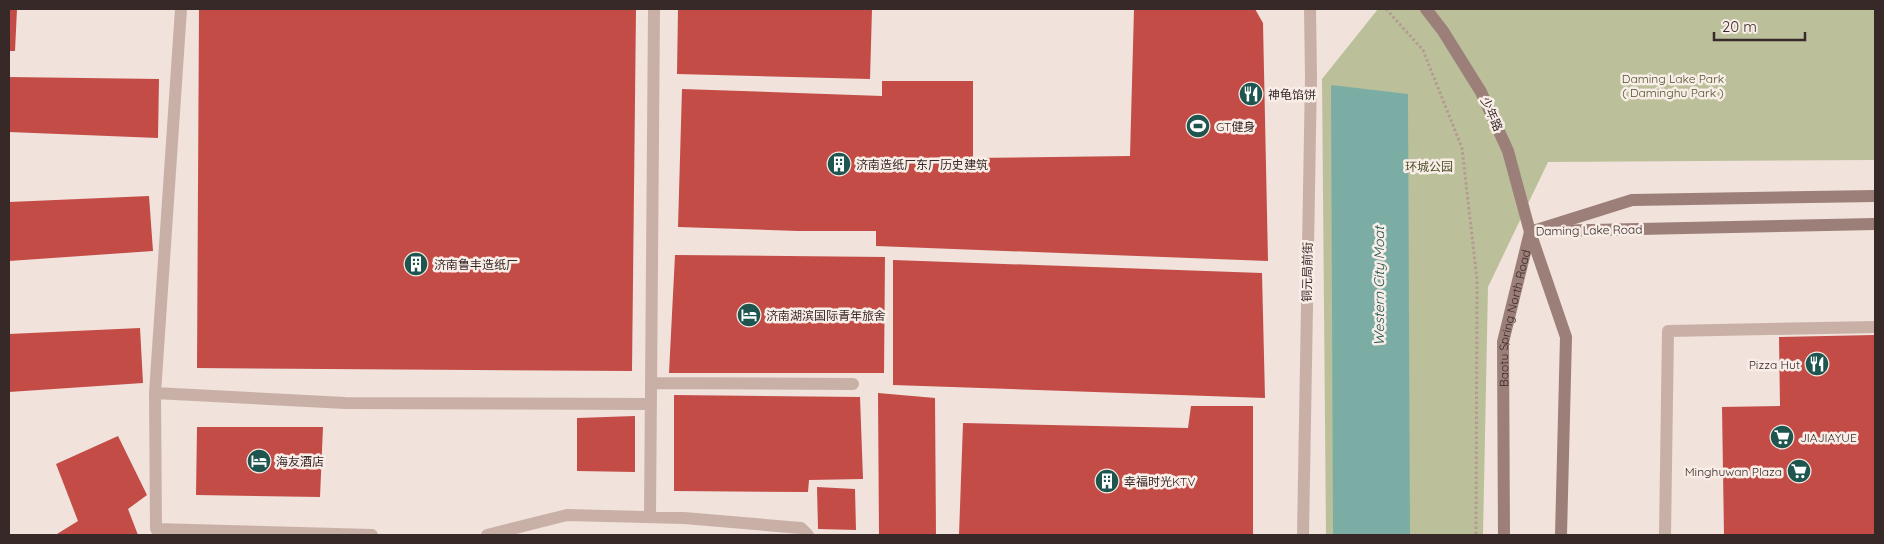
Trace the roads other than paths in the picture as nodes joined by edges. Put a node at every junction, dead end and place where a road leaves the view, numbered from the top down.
1 (181, 9) edge
2 (654, 9) edge
3 (1310, 9) edge
4 (1426, 9) edge
5 (1875, 196) edge
6 (1875, 224) edge
7 (1530, 232) junction
8 (1875, 327) edge
9 (651, 383) junction
10 (853, 384) dead end
11 (155, 393) junction
12 (650, 404) junction
13 (650, 516) junction
14 (156, 532) edge
15 (372, 535) edge
16 (487, 535) edge
17 (808, 535) edge
18 (1303, 535) edge
19 (1504, 535) edge
20 (1561, 535) edge
21 (1665, 535) edge

1 - 11 street
2 - 9 street
3 - 18 street, 铜元局前街
4 - 7 main road, 少年路
5 - 7 main road, Daming Lake Road
6 - 7 main road, Daming Lake Road
7 - 19 main road, Baotu Spring North Road
7 - 20 main road, Baotu Spring North Road
8 - 21 street
9 - 10 street
9 - 12 street
11 - 12 street
11 - 14 street
12 - 13 street
13 - 16 street
13 - 17 street
14 - 15 street

